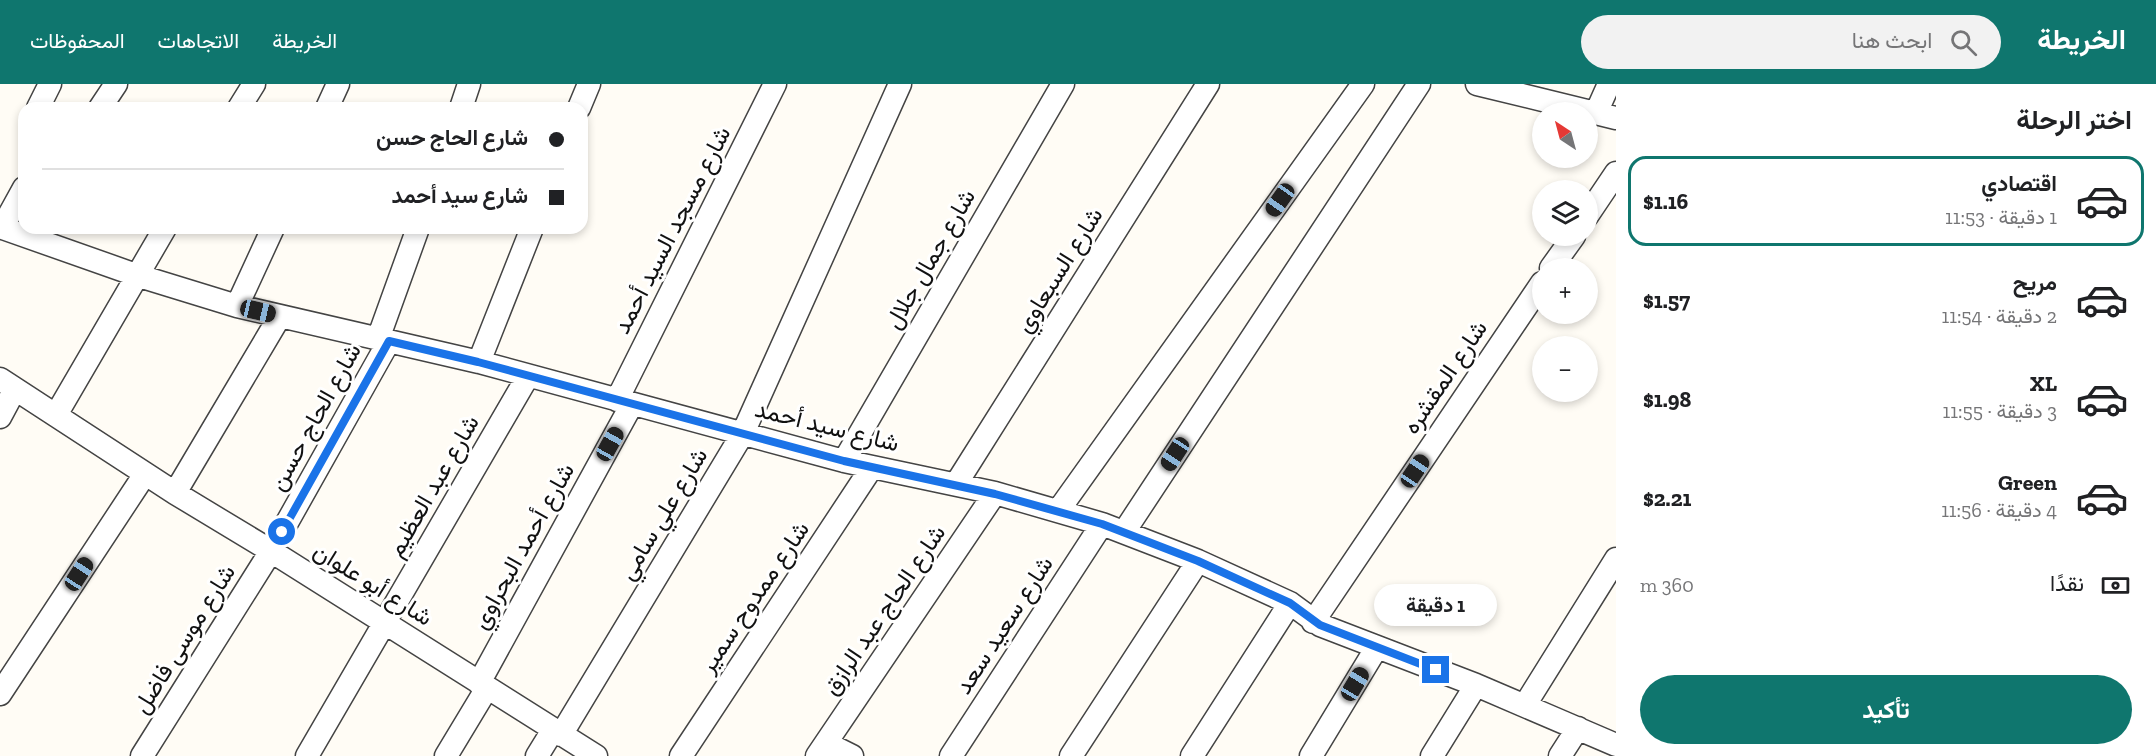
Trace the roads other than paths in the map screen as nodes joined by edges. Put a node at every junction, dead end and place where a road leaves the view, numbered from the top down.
1 (50, 84) edge
2 (116, 84) edge
3 (254, 84) edge
4 (338, 84) edge
5 (469, 84) edge
6 (589, 84) edge
7 (775, 84) edge
8 (900, 84) edge
9 (1063, 84) edge
10 (1208, 84) edge
11 (1363, 84) edge
12 (1419, 84) edge
13 (1610, 84) edge
14 (1489, 86) edge
15 (41, 102) edge
16 (104, 102) edge
17 (243, 102) edge
18 (330, 102) edge
19 (463, 102) edge
20 (582, 102) edge
21 (1606, 115) edge
22 (1616, 173) edge
23 (18, 198) edge
24 (1598, 200) edge
25 (1, 227) edge
26 (18, 233) edge
27 (21, 234) edge
28 (161, 234) edge
29 (270, 234) edge
30 (416, 234) edge
31 (530, 234) edge
32 (136, 275) junction
33 (1532, 298) edge
34 (237, 306) junction
35 (280, 316) junction
36 (384, 340) junction
37 (478, 362) junction
38 (528, 376) junction
39 (8, 384) edge
40 (624, 402) junction
41 (56, 415) junction
42 (0, 417) edge
43 (743, 433) junction
44 (844, 461) junction
45 (872, 467) junction
46 (145, 474) junction
47 (956, 484) junction
48 (175, 493) junction
49 (995, 494) junction
50 (1058, 511) junction
51 (1102, 524) junction
52 (1124, 532) junction
53 (271, 551) junction
54 (1616, 559) edge
55 (1198, 561) junction
56 (1290, 603) junction
57 (1313, 622) junction
58 (384, 623) junction
59 (1377, 647) junction
60 (483, 685) junction
61 (1476, 685) junction
62 (0, 694) edge
63 (1525, 705) junction
64 (1578, 728) junction
65 (557, 732) junction
66 (1616, 745) edge
67 (821, 749) edge
68 (142, 756) edge
69 (307, 756) edge
70 (446, 756) edge
71 (537, 756) edge
72 (596, 756) edge
73 (681, 756) edge
74 (852, 756) edge
75 (951, 756) edge
76 (1071, 756) edge
77 (1192, 756) edge
78 (1311, 756) edge
79 (1432, 756) edge
80 (1560, 756) edge

1 - 15 street
2 - 16 street
3 - 17 street
4 - 18 street
5 - 19 street
6 - 20 street
7 - 40 street, شارع مسجد السيد أحمد
8 - 43 street, شارع علي سامي
9 - 44 street, شارع جمال جلال
10 - 47 street, شارع السبعاوي
11 - 50 street
12 - 52 street
13 - 21 street
14 - 21 street
22 - 24 street
23 - 25 street
25 - 26 street, شارع سيد أحمد
27 - 32 street, شارع سيد أحمد
28 - 32 street
29 - 34 street
30 - 36 street, شارع الحاج حسن
31 - 37 street
32 - 34 street, شارع سيد أحمد
32 - 41 street
33 - 57 street, شارع المقشره
34 - 35 street, شارع سيد أحمد
35 - 36 street, شارع سيد أحمد
35 - 48 street
36 - 37 street, شارع سيد أحمد
36 - 53 street, شارع الحاج حسن
37 - 38 street, شارع سيد أحمد
38 - 40 street, شارع سيد أحمد
38 - 58 street, شارع عبد العظيم
39 - 41 street, شارع أبو علوان
39 - 42 street
40 - 43 street, شارع سيد أحمد
40 - 60 street, شارع أحمد البحراوي
41 - 46 street, شارع أبو علوان
43 - 44 street, شارع سيد أحمد
43 - 65 street, شارع علي سامي
44 - 45 street, شارع سيد أحمد
45 - 47 street, شارع سيد أحمد
45 - 73 street, شارع ممدوح سمير
46 - 48 street, شارع أبو علوان
46 - 62 street
47 - 49 street, شارع سيد أحمد
48 - 53 street, شارع أبو علوان
49 - 50 street, شارع سيد أحمد
49 - 67 street, شارع الحاج عبد الرازق
50 - 51 street, شارع سيد أحمد
51 - 52 street, شارع سيد أحمد
51 - 75 street, شارع سعيد سعد
52 - 55 street, شارع سيد أحمد
53 - 58 street, شارع أبو علوان
53 - 68 street, شارع موسى فاضل
54 - 63 street
55 - 56 street, شارع سيد أحمد
55 - 76 street
56 - 57 street, شارع سيد أحمد
56 - 77 street
57 - 59 street, شارع سيد أحمد
58 - 60 street, شارع أبو علوان
58 - 69 street, شارع عبد العظيم
59 - 61 street, شارع سيد أحمد
59 - 78 street
60 - 65 street, شارع أبو علوان
60 - 70 street, شارع أحمد البحراوي
61 - 63 street, شارع سيد أحمد
61 - 79 street
63 - 64 street, شارع سيد أحمد
64 - 66 street, شارع سيد أحمد
64 - 80 street
65 - 71 street, شارع علي سامي
65 - 72 street, شارع أبو علوان
67 - 74 street

